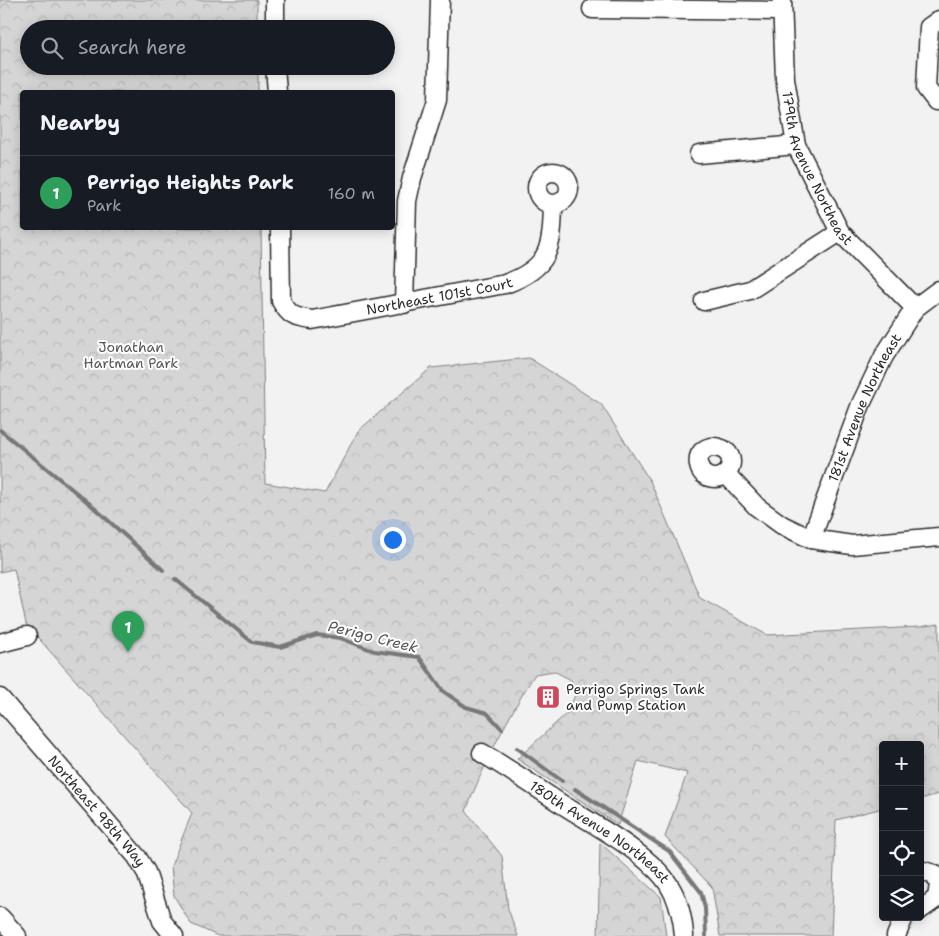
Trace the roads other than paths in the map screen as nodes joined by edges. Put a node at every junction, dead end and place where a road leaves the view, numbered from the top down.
1 (275, 0) edge
2 (440, 0) edge
3 (782, 6) edge
4 (592, 9) dead end
5 (275, 20) edge
6 (939, 20) edge
7 (276, 75) edge
8 (277, 90) edge
9 (939, 101) edge
10 (796, 145) junction
11 (699, 154) dead end
12 (553, 204) dead end
13 (280, 230) edge
14 (840, 232) junction
15 (939, 290) edge
16 (704, 301) dead end
17 (404, 304) junction
18 (915, 308) junction
19 (726, 474) dead end
20 (939, 537) edge
21 (811, 539) junction
22 (27, 636) dead end
23 (0, 643) edge
24 (0, 698) edge
25 (482, 753) dead end
26 (924, 871) edge
27 (939, 884) edge
28 (924, 908) edge
29 (0, 917) edge
30 (902, 921) edge
31 (17, 936) edge
32 (174, 936) edge
33 (684, 936) edge
34 (896, 936) edge

1 - 5 street
2 - 17 street
3 - 4 street
3 - 10 street, 179th Avenue Northeast
6 - 9 street
7 - 8 street
10 - 11 street
10 - 14 street, 179th Avenue Northeast
12 - 17 street, Northeast 101st Court
13 - 17 street, Northeast 101st Court
14 - 16 street
14 - 18 street, 179th Avenue Northeast
15 - 18 street, 181st Avenue Northeast
18 - 21 street, 181st Avenue Northeast
19 - 21 street
20 - 21 street
22 - 23 street
24 - 32 street, Northeast 98th Way
25 - 33 street, 180th Avenue Northeast
26 - 27 street
27 - 28 street
29 - 31 street
30 - 34 street

